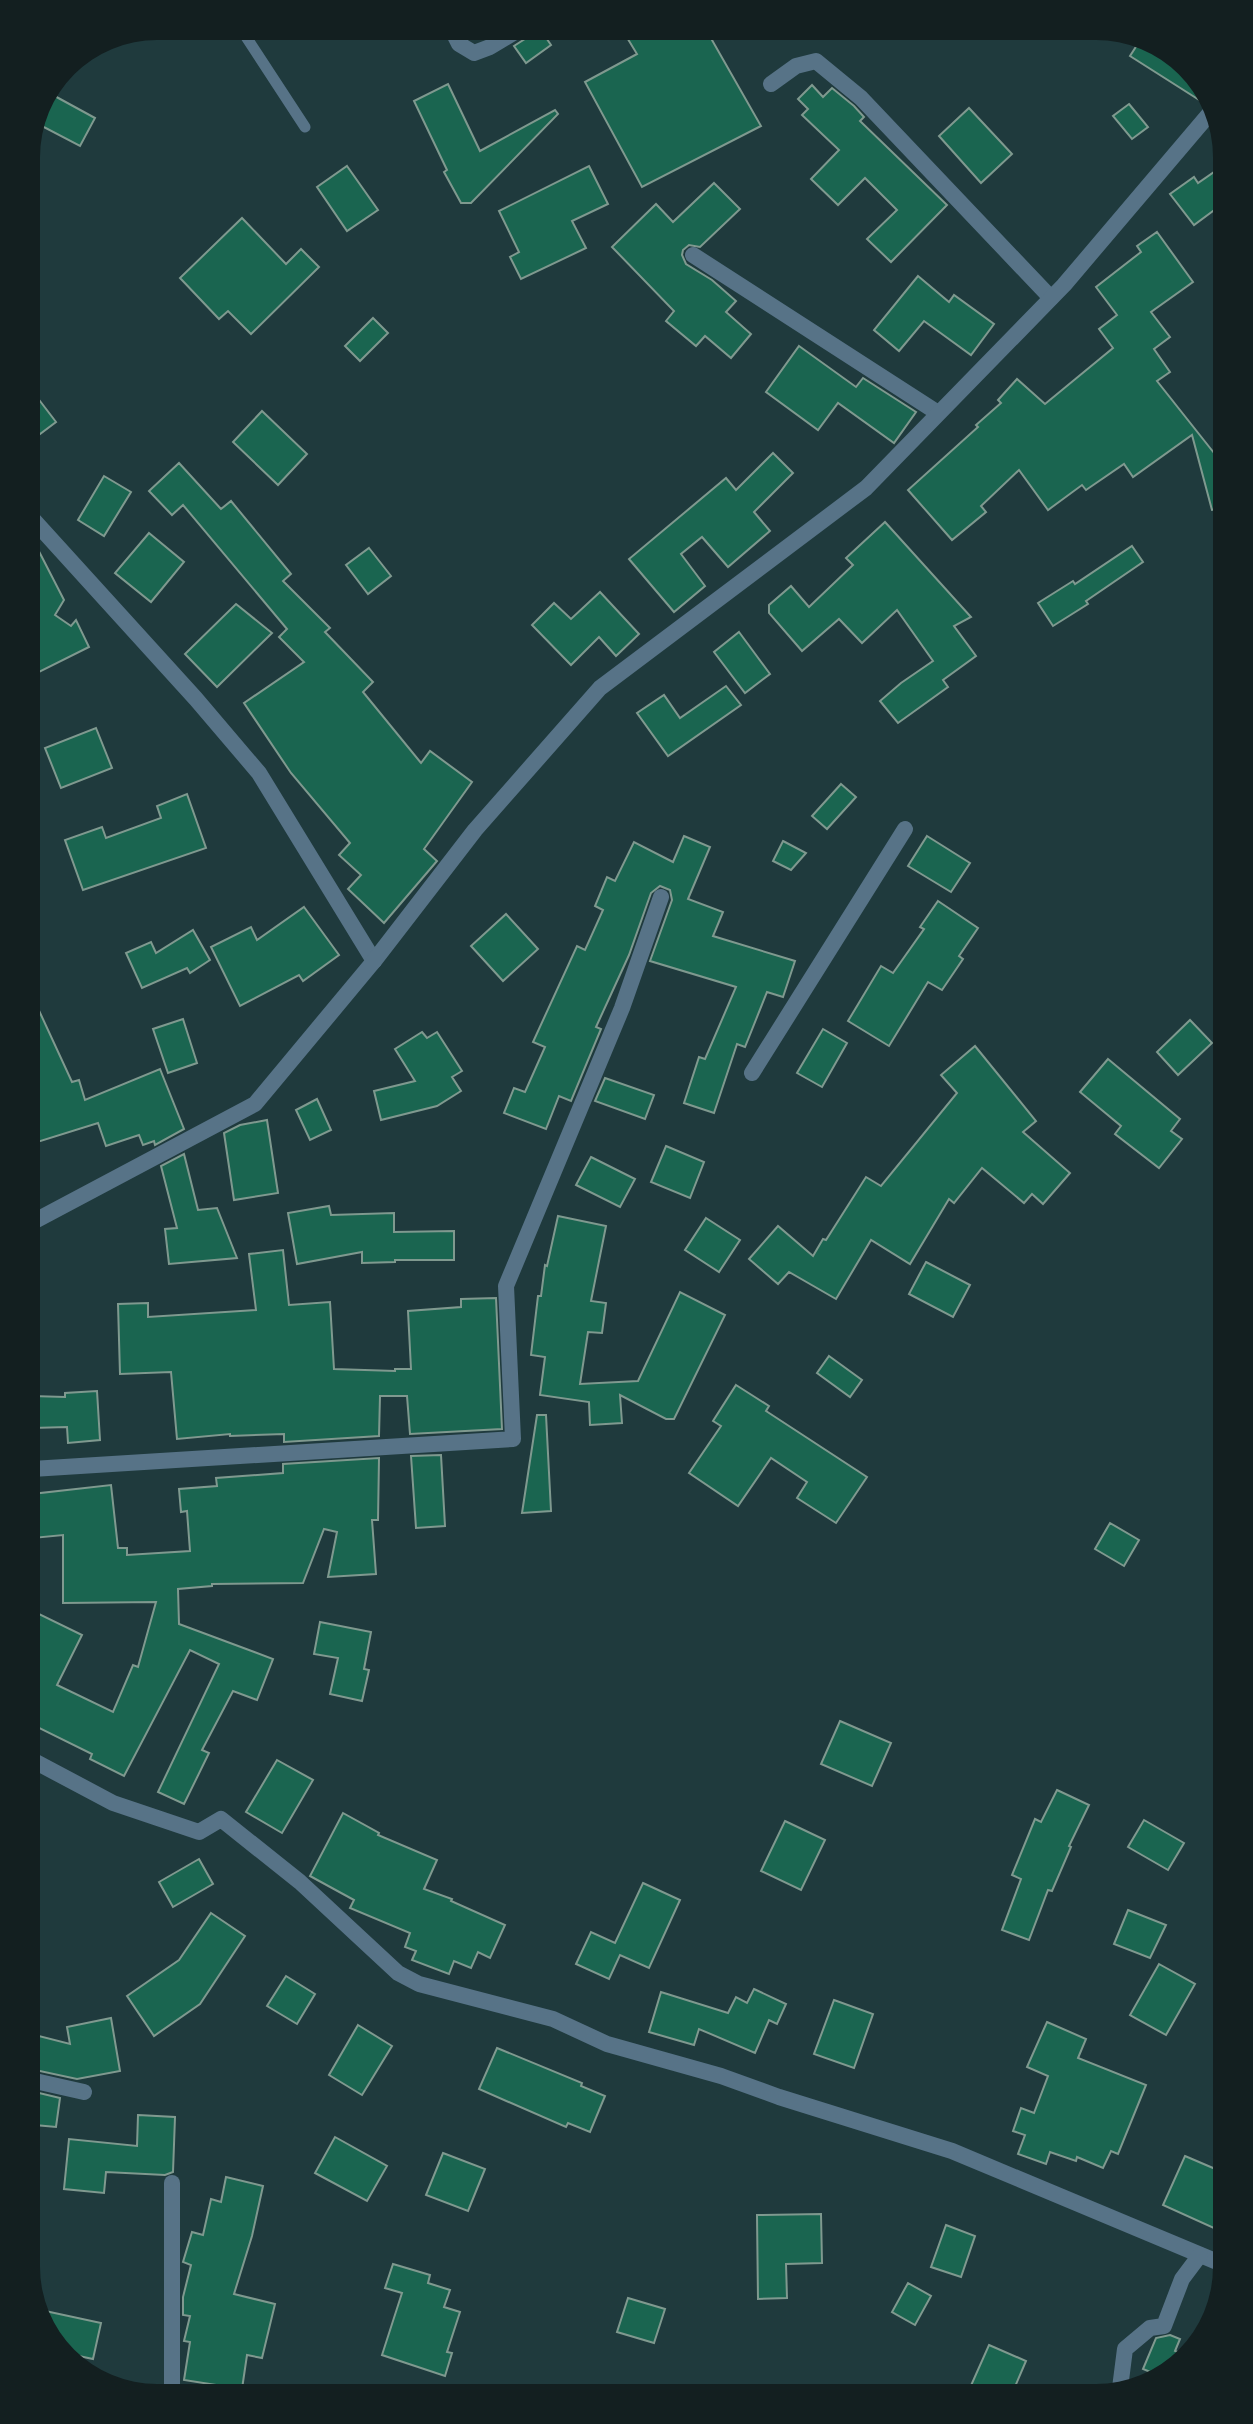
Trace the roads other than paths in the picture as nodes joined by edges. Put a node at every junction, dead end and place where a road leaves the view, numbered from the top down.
1 (248, 40) edge
2 (457, 40) edge
3 (502, 40) edge
4 (771, 84) dead end
5 (1206, 118) edge
6 (305, 127) dead end
7 (693, 255) dead end
8 (1051, 298) junction
9 (938, 413) junction
10 (40, 527) edge
11 (905, 829) dead end
12 (661, 897) dead end
13 (374, 961) junction
14 (752, 1073) dead end
15 (40, 1218) edge
16 (40, 1469) edge
17 (40, 1764) edge
18 (40, 2082) edge
19 (84, 2092) dead end
20 (172, 2183) dead end
21 (1200, 2255) junction
22 (1213, 2260) edge
23 (1121, 2381) edge
24 (172, 2384) edge

1 - 6 lane
2 - 3 street
4 - 8 street
5 - 8 street
7 - 9 street
8 - 9 street
9 - 13 street
10 - 13 street
11 - 14 street
12 - 16 street
13 - 15 street
17 - 21 street
18 - 19 street
20 - 24 street
21 - 22 street
21 - 23 street

